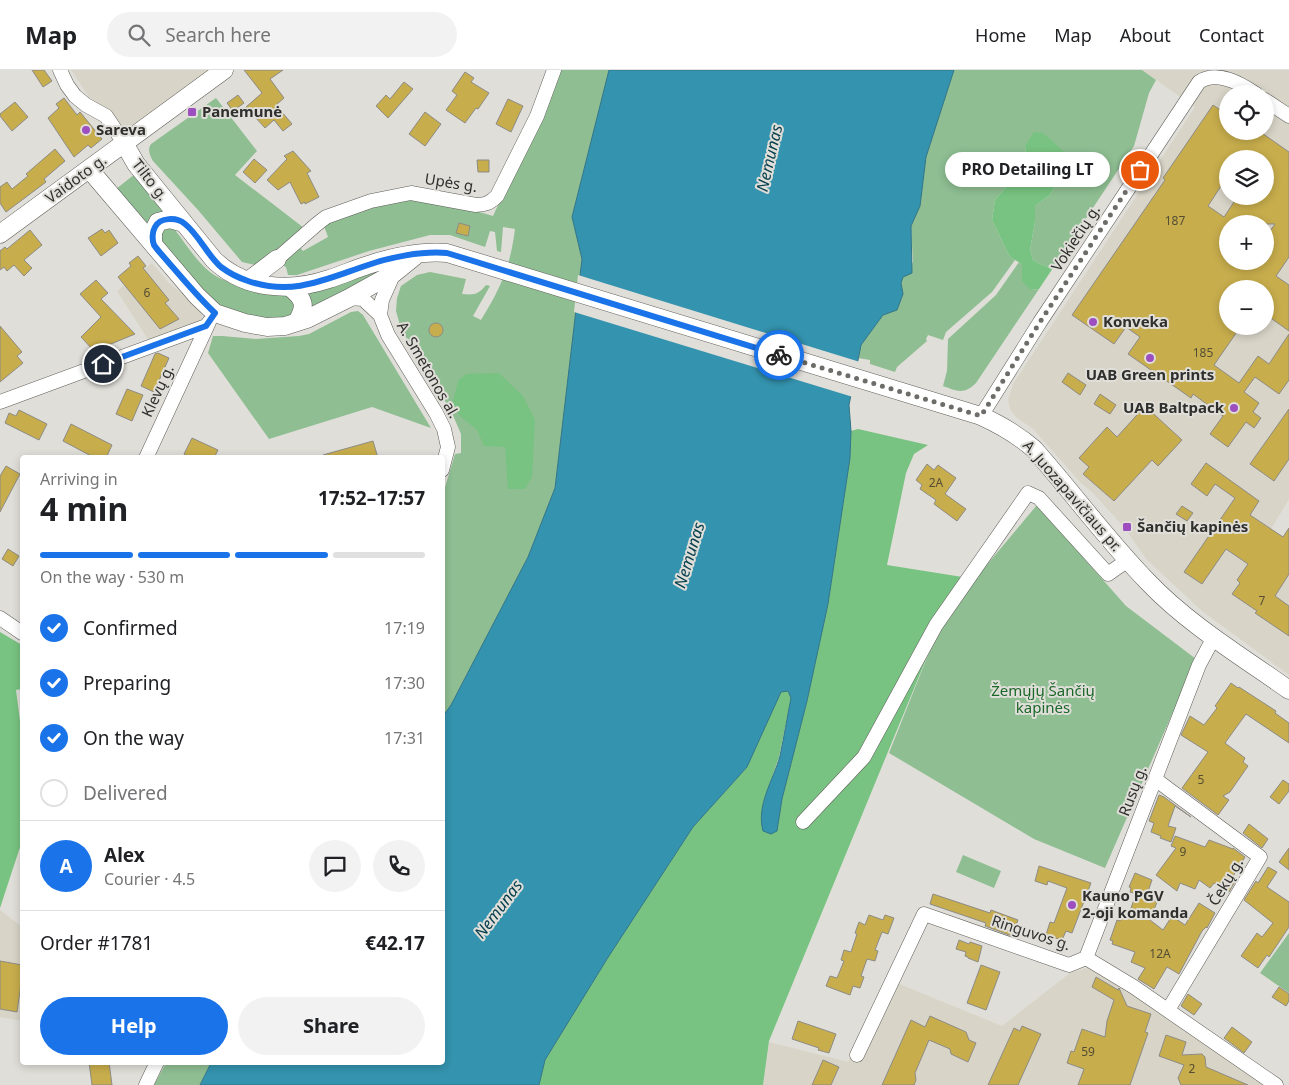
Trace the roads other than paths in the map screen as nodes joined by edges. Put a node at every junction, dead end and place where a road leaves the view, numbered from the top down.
1 (60, 70) edge
2 (224, 70) edge
3 (554, 70) edge
4 (1240, 85) edge
5 (1274, 106) edge
6 (1289, 116) edge
7 (124, 143) junction
8 (90, 169) junction
9 (184, 223) junction
10 (0, 234) edge
11 (153, 244) junction
12 (416, 255) junction
13 (277, 259) junction
14 (367, 265) joint
15 (394, 273) junction
16 (248, 281) junction
17 (288, 288) junction
18 (350, 298) junction
19 (380, 315) junction
20 (210, 319) junction
21 (297, 322) junction
22 (0, 402) edge
23 (981, 416) junction
24 (147, 455) edge
25 (445, 458) edge
26 (1128, 560) junction
27 (0, 618) edge
28 (20, 631) edge
29 (1214, 637) junction
30 (1289, 690) edge
31 (1155, 780) junction
32 (803, 822) dead end
33 (1086, 958) junction
34 (1168, 1010) junction
35 (857, 1055) dead end
36 (156, 1065) edge
37 (146, 1085) edge
38 (1276, 1085) edge

1 - 7 street, Tilto g.
2 - 7 main road, Vaidoto g.
3 - 13 street, Upės g.
4 - 23 street, Vokiečių g.
5 - 6 street
7 - 8 main road, Vaidoto g.
7 - 9 main road, Tilto g.
8 - 10 main road, Vaidoto g.
8 - 11 main road
9 - 11 main road
9 - 16 main road, Tilto g.
11 - 20 main road
12 - 14 main road, A. Juozapavičiaus pr.
12 - 15 main road
12 - 23 main road, A. Juozapavičiaus pr.
13 - 16 main road
13 - 17 main road
14 - 17 main road, Tilto g.
15 - 18 main road
15 - 19 street, A. Smetonos al.
16 - 17 main road, Tilto g.
17 - 21 main road
18 - 19 street, A. Smetonos al.
18 - 21 main road
19 - 25 street, A. Smetonos al.
20 - 21 main road
20 - 22 street
20 - 24 street, Klevų g.
23 - 26 main road, A. Juozapavičiaus pr.
26 - 29 main road, A. Juozapavičiaus pr.
26 - 32 street
27 - 28 street
29 - 30 main road, A. Juozapavičiaus pr.
29 - 31 street, Rusų g.
31 - 33 street, Rusų g.
31 - 34 street, Čekų g.
33 - 34 street, Ringuvos g.
33 - 35 street, Ringuvos g.
34 - 38 street, Ringuvos g.
36 - 37 street

